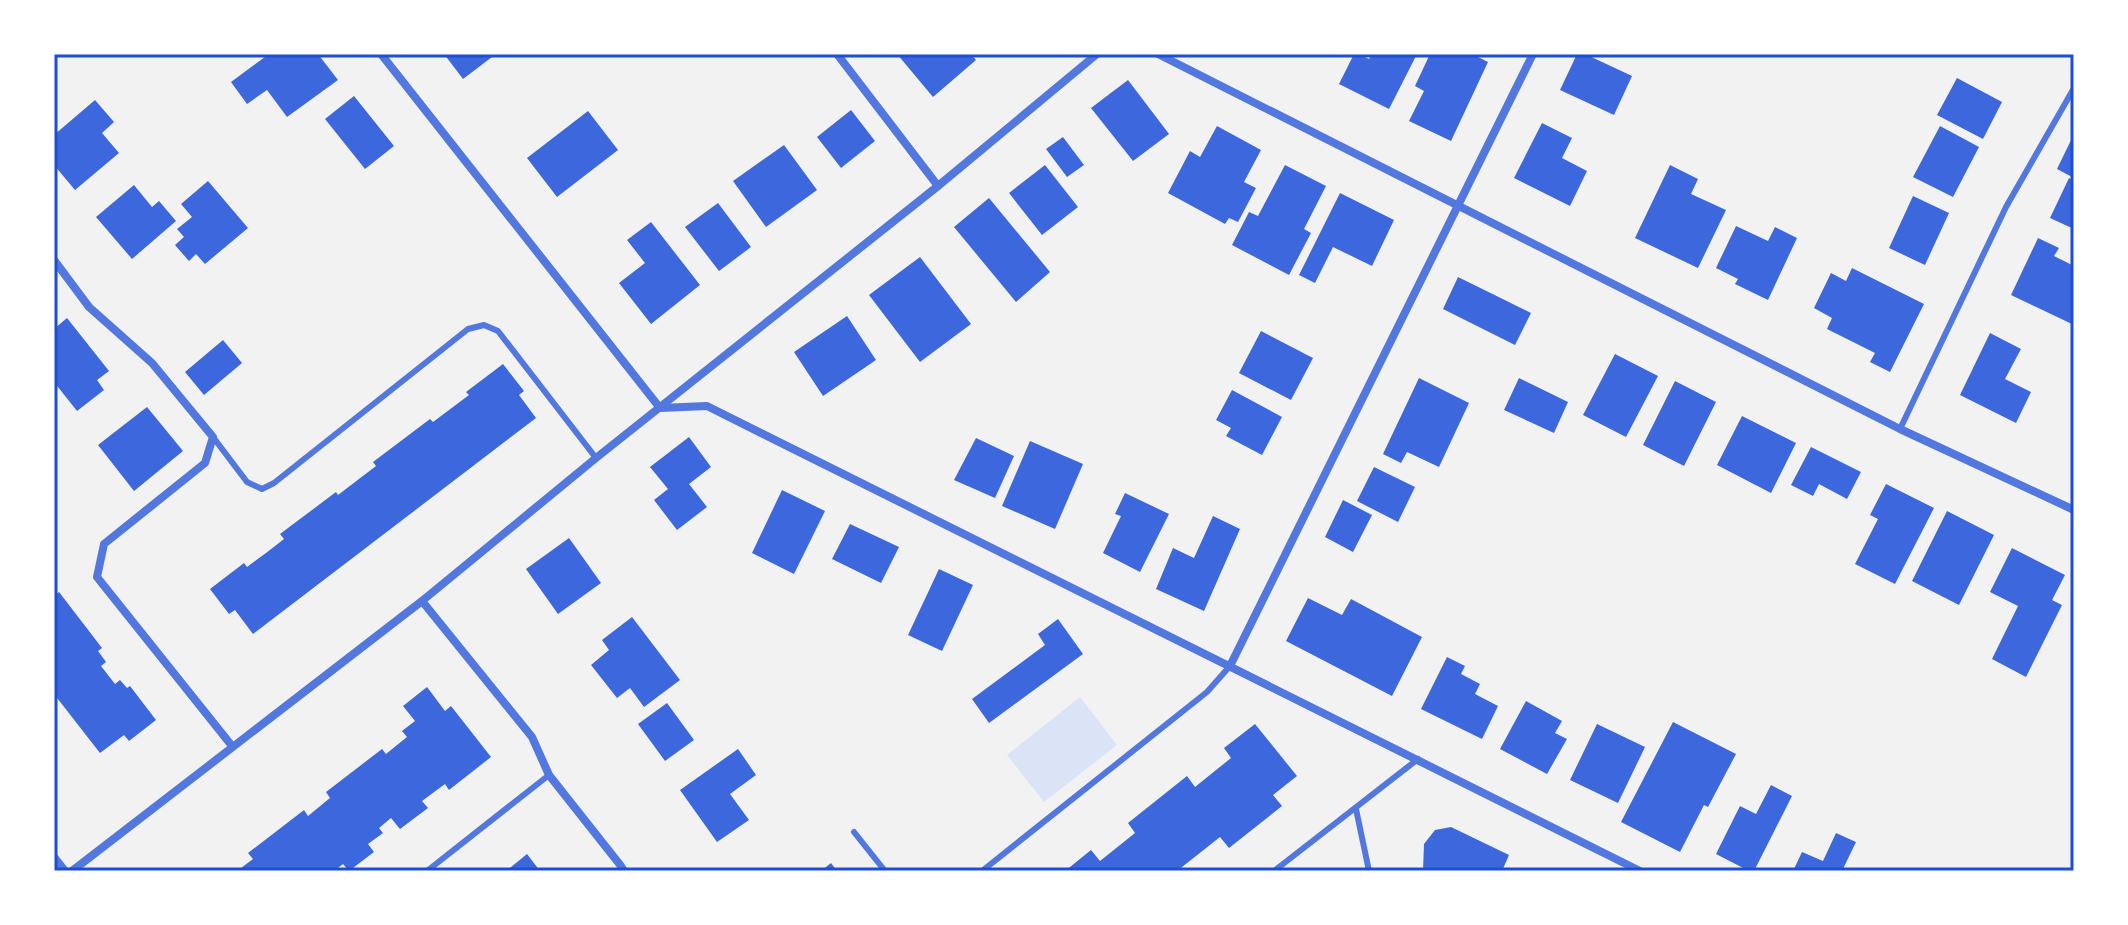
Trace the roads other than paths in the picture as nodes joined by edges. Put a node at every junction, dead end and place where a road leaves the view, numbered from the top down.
1 (381, 54) edge
2 (837, 54) edge
3 (1097, 54) edge
4 (1158, 54) edge
5 (1533, 54) edge
6 (2074, 88) edge
7 (938, 186) junction
8 (1457, 206) junction
9 (54, 260) edge
10 (660, 408) junction
11 (1900, 429) junction
12 (213, 437) junction
13 (596, 458) junction
14 (2074, 510) edge
15 (422, 601) junction
16 (1230, 666) junction
17 (232, 746) junction
18 (1418, 759) junction
19 (549, 775) junction
20 (1356, 809) junction
21 (854, 832) dead end
22 (54, 857) edge
23 (65, 871) edge
24 (72, 871) edge
25 (427, 871) edge
26 (624, 871) edge
27 (885, 871) edge
28 (982, 871) edge
29 (1274, 871) edge
30 (1369, 871) edge
31 (1640, 871) edge

1 - 10 street
2 - 7 street
3 - 7 street
4 - 8 street
5 - 8 street
6 - 11 lane
7 - 10 street
8 - 11 street
8 - 16 street
9 - 12 street
10 - 13 street
10 - 16 street
11 - 14 street
12 - 13 lane
12 - 17 street
13 - 15 street
15 - 17 street
15 - 19 street
16 - 18 street
16 - 28 lane
17 - 24 street
18 - 20 lane
18 - 31 street
19 - 25 lane
19 - 26 street
20 - 29 lane
20 - 30 lane
21 - 27 lane
22 - 23 street

